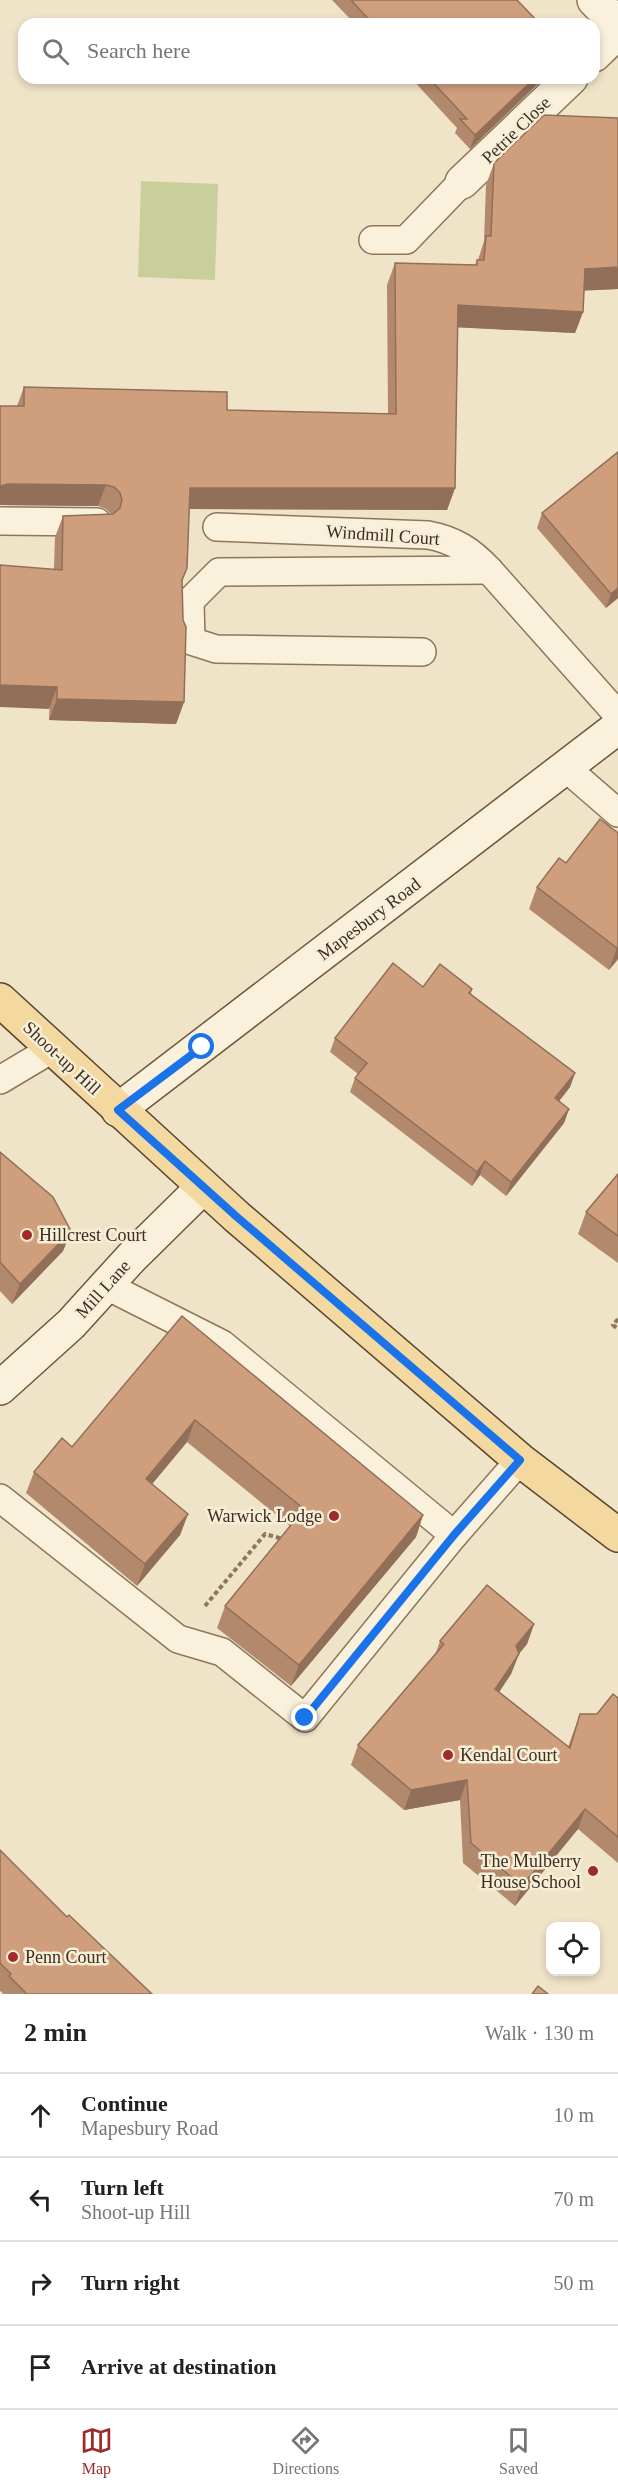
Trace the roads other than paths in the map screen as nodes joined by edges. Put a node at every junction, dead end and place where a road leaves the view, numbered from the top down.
1 (594, 0) edge
2 (618, 25) edge
3 (618, 32) edge
4 (600, 50) edge
5 (564, 84) edge
6 (462, 182) joint
7 (373, 240) dead end
8 (0, 521) edge
9 (98, 522) edge
10 (217, 527) dead end
11 (489, 570) junction
12 (422, 652) dead end
13 (618, 715) edge
14 (618, 727) edge
15 (566, 768) junction
16 (618, 813) edge
17 (0, 1000) edge
18 (52, 1049) junction
19 (0, 1080) edge
20 (118, 1110) junction
21 (203, 1187) junction
22 (105, 1285) junction
23 (0, 1388) edge
24 (520, 1460) junction
25 (0, 1498) edge
26 (454, 1535) junction
27 (618, 1535) edge

1 - 2 street
3 - 4 street
5 - 6 street, Petrie Close
6 - 7 lane
8 - 9 lane
10 - 11 lane, Windmill Court
11 - 12 lane
11 - 13 lane, Windmill Court
14 - 15 street, Mapesbury Road
15 - 16 lane
15 - 20 street, Mapesbury Road
17 - 18 main road, Shoot-up Hill
18 - 19 lane
18 - 20 main road, Shoot-up Hill
20 - 21 main road, Shoot-up Hill
21 - 22 street, Mill Lane
21 - 24 main road, Shoot-up Hill
22 - 23 street, Mill Lane
22 - 26 lane
24 - 26 lane
24 - 27 main road, Shoot-up Hill
25 - 26 lane

